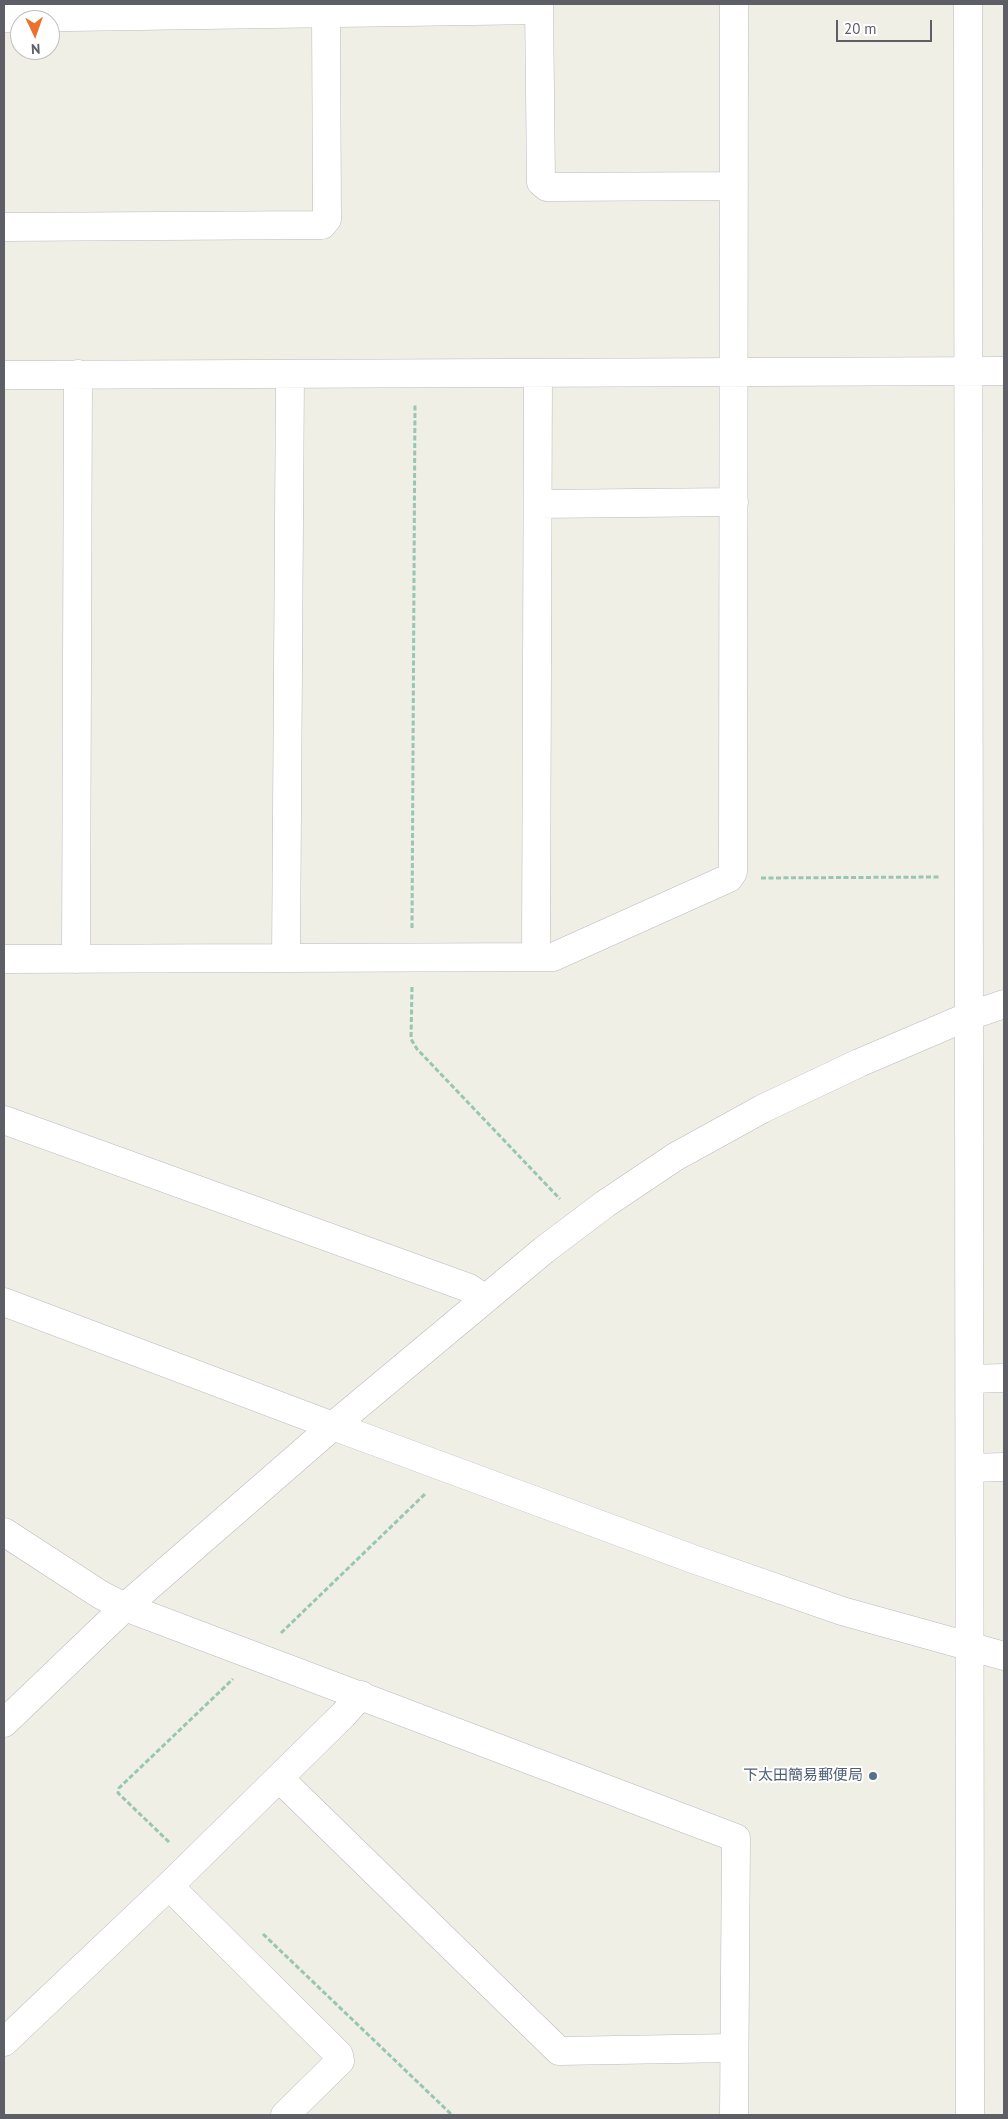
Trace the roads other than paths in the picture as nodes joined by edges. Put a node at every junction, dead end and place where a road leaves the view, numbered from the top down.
1 (734, 4) edge
2 (968, 4) edge
3 (539, 7) edge
4 (326, 14) junction
5 (4, 18) edge
6 (734, 186) junction
7 (4, 227) edge
8 (969, 371) junction
9 (1004, 371) edge
10 (735, 373) junction
11 (4, 374) edge
12 (78, 374) junction
13 (290, 374) junction
14 (538, 374) junction
15 (734, 502) junction
16 (538, 504) junction
17 (536, 956) junction
18 (286, 958) junction
19 (4, 959) edge
20 (76, 959) junction
21 (1004, 1004) edge
22 (969, 1016) junction
23 (4, 1120) edge
24 (485, 1299) junction
25 (4, 1302) edge
26 (1004, 1378) edge
27 (970, 1379) junction
28 (333, 1426) junction
29 (1004, 1467) edge
30 (970, 1468) junction
31 (4, 1532) edge
32 (125, 1607) junction
33 (970, 1648) junction
34 (1004, 1656) edge
35 (361, 1695) junction
36 (4, 1722) edge
37 (279, 1778) junction
38 (169, 1886) junction
39 (4, 2042) edge
40 (734, 2048) junction
41 (296, 2112) edge
42 (734, 2115) edge
43 (970, 2115) edge

1 - 6 street
2 - 8 street
3 - 4 street
3 - 6 street
4 - 5 street
4 - 7 street
6 - 10 street
8 - 9 street
8 - 10 street
8 - 22 street
10 - 14 street
10 - 15 street
11 - 12 street
12 - 13 street
12 - 20 street
13 - 14 street
13 - 18 street
14 - 16 street
15 - 16 street
15 - 17 street
16 - 17 street
17 - 18 street
18 - 20 street
19 - 20 street
21 - 22 street
22 - 24 street
22 - 27 street
23 - 24 street
24 - 28 street
25 - 28 street
26 - 27 street
27 - 30 street
28 - 32 street
28 - 33 street
29 - 30 street
30 - 33 street
31 - 32 street
32 - 35 street
32 - 36 street
33 - 34 street
33 - 43 street
35 - 37 street
35 - 40 street
37 - 38 street
37 - 40 street
38 - 39 street
38 - 41 street
40 - 42 street

